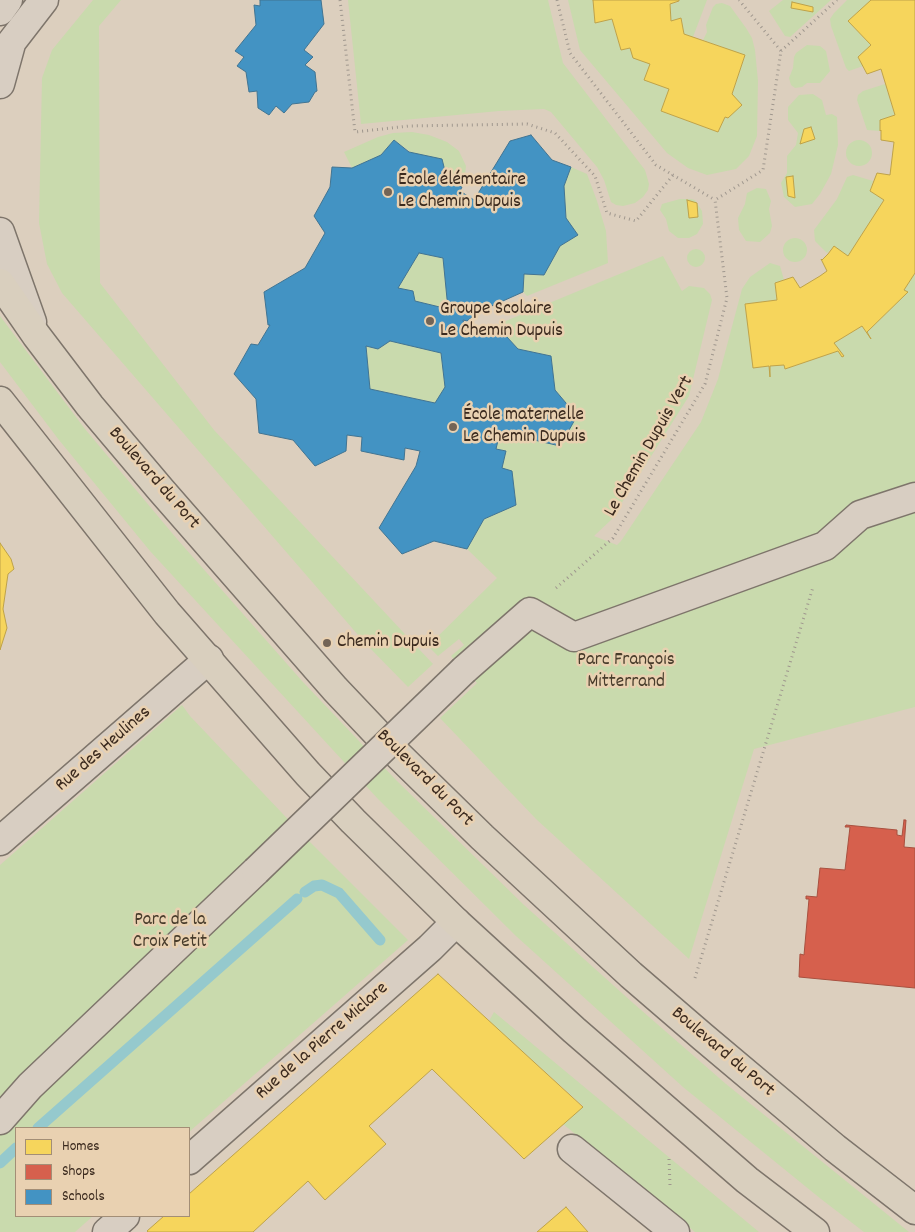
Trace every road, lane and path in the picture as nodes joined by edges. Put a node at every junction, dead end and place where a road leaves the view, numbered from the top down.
1 (8, 0) edge
2 (44, 0) edge
3 (340, 0) edge
4 (558, 0) edge
5 (739, 0) edge
6 (837, 0) edge
7 (0, 12) edge
8 (5, 51) edge
9 (781, 52) junction
10 (0, 84) edge
11 (673, 175) junction
12 (715, 200) junction
13 (0, 232) edge
14 (0, 283) edge
15 (36, 335) junction
16 (0, 401) edge
17 (915, 497) edge
18 (825, 546) junction
19 (530, 612) junction
20 (209, 659) junction
21 (0, 841) edge
22 (456, 922) junction
23 (695, 978) dead end
24 (0, 1120) edge
25 (572, 1149) dead end
26 (190, 1159) edge
27 (915, 1210) edge
28 (124, 1217) edge
29 (660, 1228) edge
30 (107, 1232) edge
31 (815, 1232) edge

1 - 7 street
2 - 8 street
3 - 11 path
4 - 11 path
5 - 9 path
6 - 9 path
8 - 10 street
9 - 12 path
11 - 12 path
12 - 19 path, Le Chemin Dupuis Vert
13 - 15 street
14 - 15 main road, Boulevard du Port
15 - 27 main road, Boulevard du Port
16 - 20 main road
17 - 18 street
18 - 19 street
18 - 23 path
19 - 24 street, bridge
20 - 21 street, Rue des Heulines
20 - 22 main road
22 - 26 street, Rue de la Pierre Miclare
22 - 31 main road
25 - 29 street
28 - 30 street

